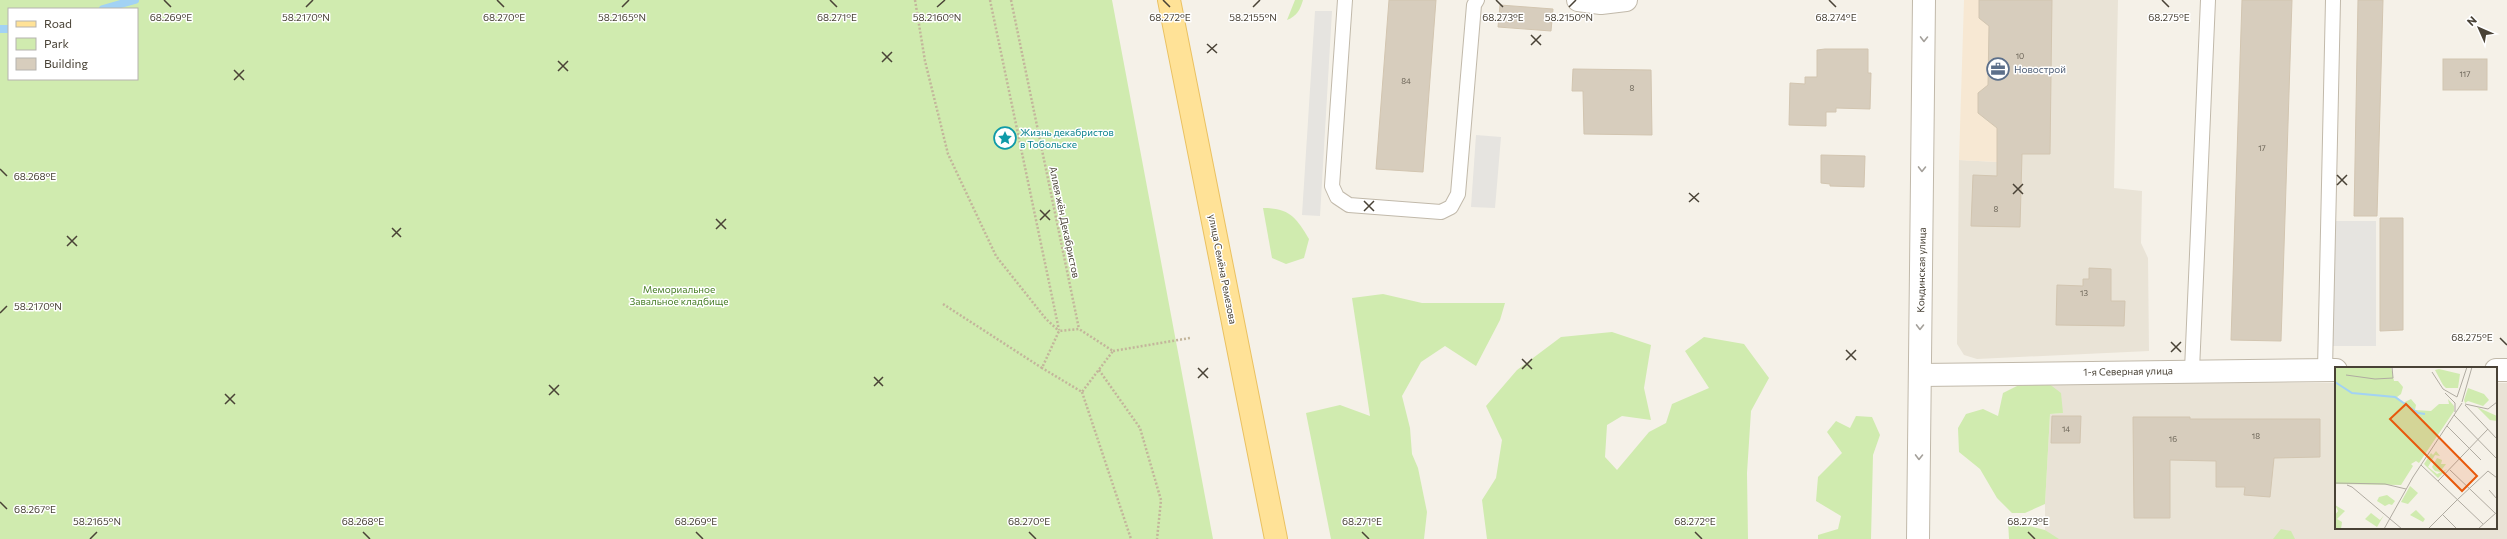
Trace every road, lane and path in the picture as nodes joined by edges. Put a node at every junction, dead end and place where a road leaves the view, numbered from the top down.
1 (915, 0) edge
2 (990, 0) edge
3 (1011, 0) edge
4 (1169, 0) edge
5 (1345, 0) edge
6 (1477, 0) edge
7 (1578, 0) edge
8 (1626, 0) edge
9 (1924, 0) edge
10 (2208, 0) edge
11 (2333, 0) edge
12 (942, 304) dead end
13 (1079, 329) junction
14 (1059, 331) junction
15 (1190, 338) dead end
16 (1112, 351) junction
17 (1042, 368) junction
18 (1099, 370) junction
19 (2192, 370) junction
20 (2330, 370) edge
21 (1920, 374) junction
22 (1082, 392) junction
23 (1131, 539) edge
24 (1157, 539) edge
25 (1276, 539) edge
26 (1918, 539) edge

1 - 14 path
2 - 14 path
3 - 13 path, Аллея жён Декабристов
4 - 25 main road, улица Семёна Ремезова
5 - 6 lane
7 - 8 street
9 -> 21 street, Кондинская улица
10 - 19 lane
11 - 20 lane
12 - 17 path
13 - 14 path
13 - 16 path
14 - 17 path
15 - 16 path
16 - 18 path
17 - 22 path
18 - 22 path
18 - 24 path
19 - 20 street, 1-я Северная улица
19 - 21 street, 1-я Северная улица
21 -> 26 street, Кондинская улица
22 - 23 path

